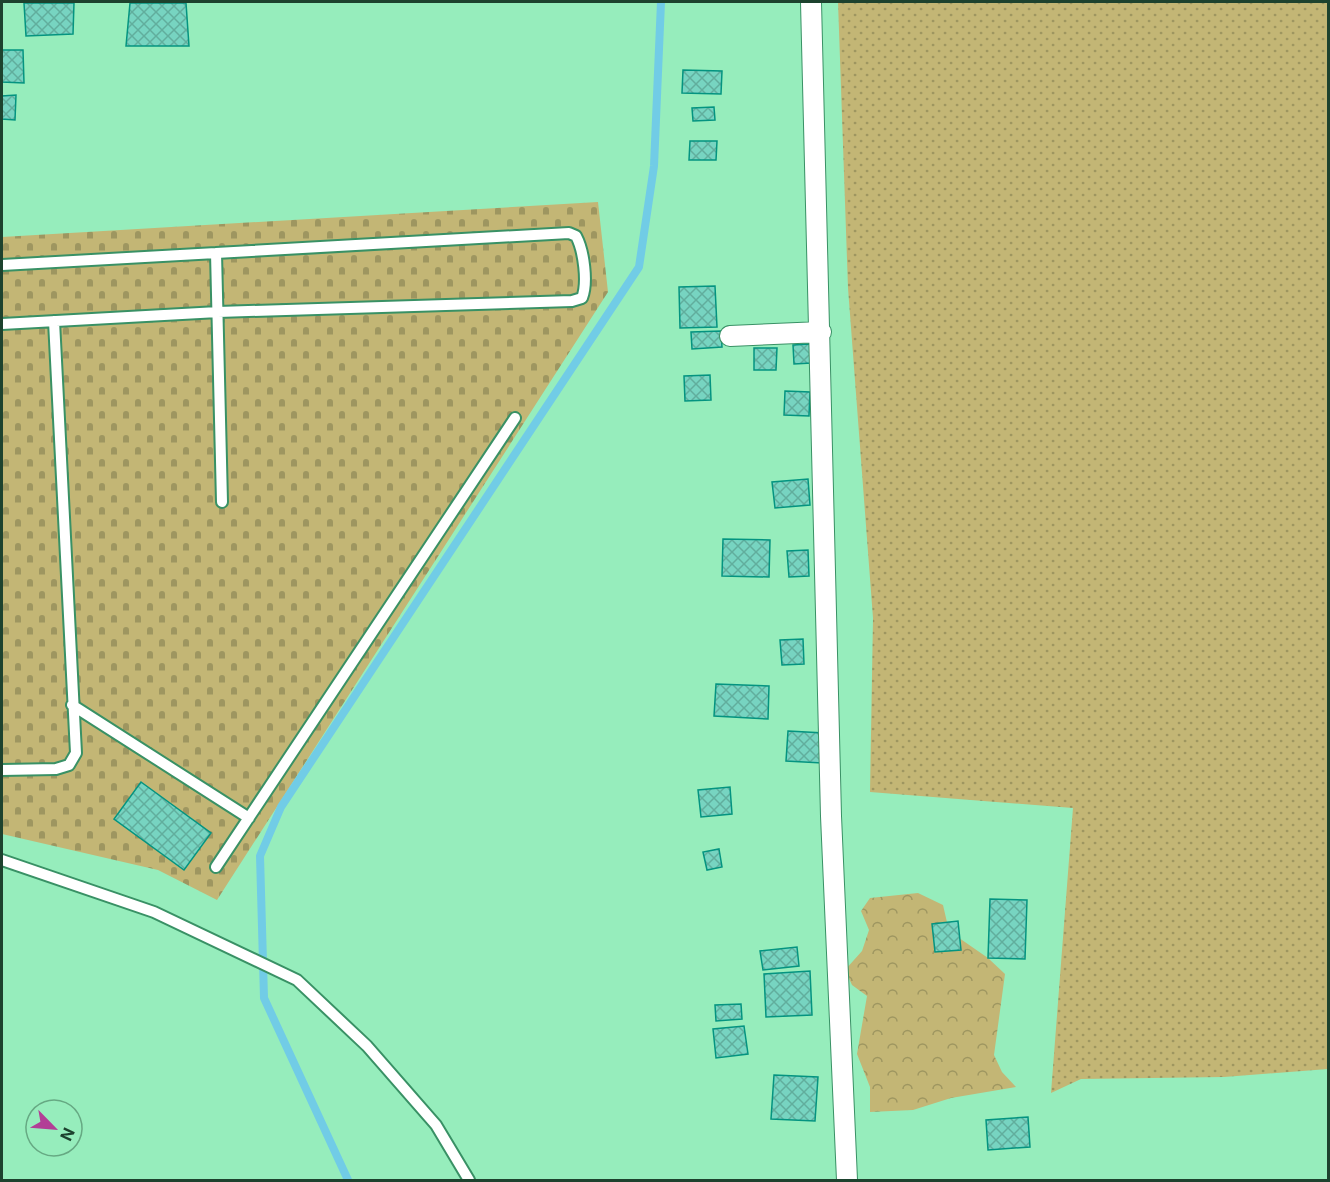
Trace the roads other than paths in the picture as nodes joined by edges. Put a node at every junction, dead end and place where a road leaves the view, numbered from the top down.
1 (811, 2) edge
2 (216, 253) junction
3 (2, 265) edge
4 (218, 312) junction
5 (54, 321) junction
6 (2, 324) edge
7 (821, 332) junction
8 (730, 336) dead end
9 (515, 418) dead end
10 (222, 502) dead end
11 (72, 705) junction
12 (2, 770) edge
13 (249, 818) junction
14 (2, 860) edge
15 (216, 867) dead end
16 (469, 1180) edge
17 (847, 1180) edge

1 - 7 street
2 - 3 lane
2 - 4 lane
2 - 4 lane
4 - 5 lane
4 - 10 lane
5 - 6 lane
5 - 11 lane
7 - 8 street
7 - 17 street
9 - 13 lane
11 - 12 lane
11 - 13 lane
13 - 15 lane
14 - 16 lane

